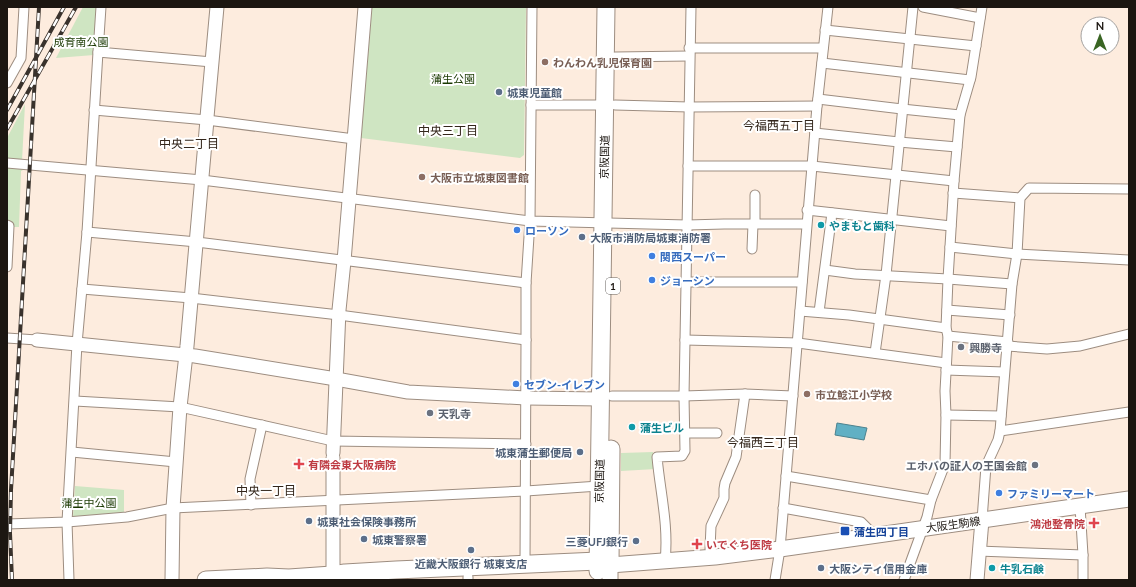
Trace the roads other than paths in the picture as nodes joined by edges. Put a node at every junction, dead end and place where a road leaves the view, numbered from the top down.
1 (24, 7) edge
2 (101, 7) edge
3 (217, 7) edge
4 (365, 7) edge
5 (532, 7) edge
6 (606, 7) edge
7 (616, 7) edge
8 (691, 7) edge
9 (828, 7) edge
10 (913, 7) edge
11 (922, 7) edge
12 (982, 7) edge
13 (980, 18) junction
14 (825, 30) junction
15 (910, 39) junction
16 (976, 46) junction
17 (823, 48) junction
18 (98, 52) junction
19 (690, 52) junction
20 (615, 57) junction
21 (212, 62) junction
22 (822, 63) junction
23 (906, 73) junction
24 (970, 80) junction
25 (7, 83) edge
26 (817, 103) junction
27 (531, 105) junction
28 (610, 105) junction
29 (689, 107) junction
30 (902, 109) junction
31 (94, 110) junction
32 (960, 115) junction
33 (207, 120) junction
34 (814, 133) junction
35 (354, 139) junction
36 (899, 142) junction
37 (957, 147) junction
38 (7, 163) edge
39 (688, 166) junction
40 (812, 166) junction
41 (91, 170) junction
42 (896, 174) junction
43 (202, 180) junction
44 (954, 181) junction
45 (1129, 189) edge
46 (953, 193) junction
47 (756, 194) dead end
48 (1020, 198) junction
49 (349, 199) junction
50 (807, 210) junction
51 (832, 213) junction
52 (891, 220) junction
53 (530, 221) junction
54 (608, 223) junction
55 (754, 224) junction
56 (806, 224) junction
57 (7, 225) edge
58 (687, 225) junction
59 (951, 226) junction
60 (86, 232) junction
61 (197, 242) junction
62 (950, 247) junction
63 (752, 249) dead end
64 (1017, 254) junction
65 (1129, 260) edge
66 (344, 261) junction
67 (7, 267) edge
68 (826, 270) junction
69 (886, 275) junction
70 (948, 279) junction
71 (686, 282) junction
72 (802, 282) junction
73 (526, 283) junction
74 (1012, 284) junction
75 (82, 288) junction
76 (191, 298) junction
77 (947, 310) junction
78 (800, 311) junction
79 (819, 312) junction
80 (1010, 315) junction
81 (339, 316) junction
82 (879, 320) junction
83 (947, 332) junction
84 (1129, 334) edge
85 (7, 338) edge
86 (37, 340) joint
87 (526, 340) junction
88 (685, 340) junction
89 (798, 343) junction
90 (77, 344) junction
91 (1007, 344) junction
92 (875, 353) junction
93 (186, 355) junction
94 (946, 366) junction
95 (1004, 372) junction
96 (336, 379) junction
97 (745, 394) junction
98 (684, 396) junction
99 (793, 396) junction
100 (526, 398) junction
101 (607, 398) junction
102 (75, 401) junction
103 (180, 407) junction
104 (1129, 412) edge
105 (946, 415) junction
106 (1001, 416) junction
107 (262, 425) junction
108 (1000, 431) junction
109 (685, 433) junction
110 (717, 433) dead end
111 (526, 444) junction
112 (333, 451) junction
113 (72, 452) junction
114 (176, 462) junction
115 (786, 476) junction
116 (599, 486) junction
117 (526, 491) junction
118 (1129, 499) edge
119 (332, 500) junction
120 (931, 500) junction
121 (251, 505) junction
122 (1080, 506) junction
123 (173, 508) junction
124 (783, 508) junction
125 (982, 520) junction
126 (67, 522) junction
127 (7, 524) edge
128 (923, 528) junction
129 (874, 535) junction
130 (978, 552) junction
131 (1083, 555) junction
132 (779, 556) junction
133 (715, 557) junction
134 (665, 561) junction
135 (525, 565) junction
136 (603, 571) edge
137 (333, 578) edge
138 (468, 579) edge
139 (69, 580) edge
140 (172, 580) edge
141 (206, 580) edge
142 (376, 580) edge
143 (775, 580) edge
144 (904, 580) edge
145 (977, 580) edge
146 (1083, 580) edge

1 - 25 street
2 - 18 street
3 - 21 street
4 - 35 street
5 - 27 street
6 - 28 highway, 京阪国道 / 1
7 - 20 highway, 京阪国道 / 1
8 - 19 street
9 - 14 street
10 - 15 street
11 - 13 street
12 - 13 street
13 - 16 street
14 - 15 street
14 - 17 street
15 - 16 street
15 - 23 street
16 - 24 street
17 - 19 street
17 - 22 street
18 - 21 street
18 - 31 street
19 - 20 street
19 - 29 street
20 - 28 highway, 京阪国道 / 1
21 - 33 street
22 - 23 street
22 - 26 street
23 - 24 street
23 - 30 street
24 - 32 street
26 - 29 street
26 - 30 street
26 - 34 street
27 - 28 street
27 - 53 street
28 - 29 street
28 - 54 highway, 京阪国道 / 1
29 - 39 street
30 - 32 street
30 - 36 street
31 - 33 street
31 - 41 street
32 - 37 street
33 - 35 street
33 - 43 street
34 - 36 street
34 - 40 street
35 - 49 street
36 - 37 street
36 - 42 street
37 - 44 street
38 - 41 street
39 - 40 street
39 - 58 street
40 - 42 street
40 - 50 street
41 - 43 street
41 - 60 street
42 - 44 street
42 - 52 street
43 - 49 street
43 - 61 street
44 - 46 street
45 - 48 street
46 - 48 street
46 - 59 street
47 - 55 street
48 - 64 street
49 - 53 street
49 - 66 street
50 - 51 street
50 - 56 street
51 - 52 street
51 - 68 street
52 - 59 street
52 - 69 street
53 - 54 street
53 - 73 street
54 - 58 street
54 - 101 highway, 京阪国道 / 1
55 - 56 street
55 - 58 street
55 - 63 street
56 - 72 street
57 - 67 street
58 - 71 street
59 - 62 street
60 - 61 street
60 - 75 street
61 - 66 street
61 - 76 street
62 - 64 street
62 - 70 street
64 - 65 street
64 - 74 street
66 - 73 street
66 - 81 street
68 - 69 street
68 - 79 street
69 - 70 street
69 - 82 street
70 - 74 street
70 - 77 street
71 - 72 street
71 - 88 street
72 - 78 street
73 - 87 street
74 - 80 street
75 - 76 street
75 - 90 street
76 - 81 street
76 - 93 street
77 - 80 street
77 - 83 street
78 - 79 street
78 - 89 street
79 - 82 street
80 - 91 street
81 - 87 street
81 - 96 street
82 - 83 street
82 - 92 street
83 - 91 street
83 - 94 street
84 - 91 street
85 - 86 street
86 - 90 street
87 - 100 street
88 - 89 street
88 - 98 street
89 - 92 street
89 - 99 street
90 - 93 street
90 - 102 street
91 - 95 street
92 - 94 street
93 - 96 street
93 - 103 street
94 - 95 street
94 - 105 street
95 - 106 street
96 - 100 street
96 - 112 street
97 - 98 street
97 - 99 street
97 - 133 street
98 - 101 street
98 - 109 street
99 - 115 street
100 - 101 street
100 - 111 street
101 - 116 highway, 京阪国道 / 1
101 - 136 highway, 京阪国道 / 1
102 - 103 street
102 - 113 street
103 - 107 street
103 - 114 street
104 - 108 street
105 - 106 street
105 - 120 street
106 - 108 street
107 - 112 street
107 - 121 street
108 - 125 street
109 - 110 street
109 - 134 street
111 - 112 street
111 - 117 street
112 - 119 street
113 - 114 street
113 - 126 street
114 - 123 street
115 - 120 street
115 - 124 street
116 - 117 street
116 - 136 highway, 京阪国道 / 1
117 - 119 street
117 - 135 street
118 - 122 main road, 大阪生駒線
119 - 121 street
119 - 137 street
120 - 128 street
121 - 123 street
122 - 125 main road, 大阪生駒線
122 - 131 street
123 - 126 street
123 - 140 street
124 - 129 street
124 - 132 street
125 - 128 main road, 大阪生駒線
125 - 130 street
126 - 127 street
126 - 139 street
128 - 129 main road, 大阪生駒線
128 - 144 street
129 - 132 main road, 大阪生駒線
130 - 131 street
130 - 145 street
131 - 146 street
132 - 133 main road, 大阪生駒線
132 - 143 street
133 - 134 main road, 大阪生駒線
134 - 136 main road, 大阪生駒線
135 - 136 highway
135 - 137 highway
136 - 138 highway
137 - 141 highway
138 - 142 highway

